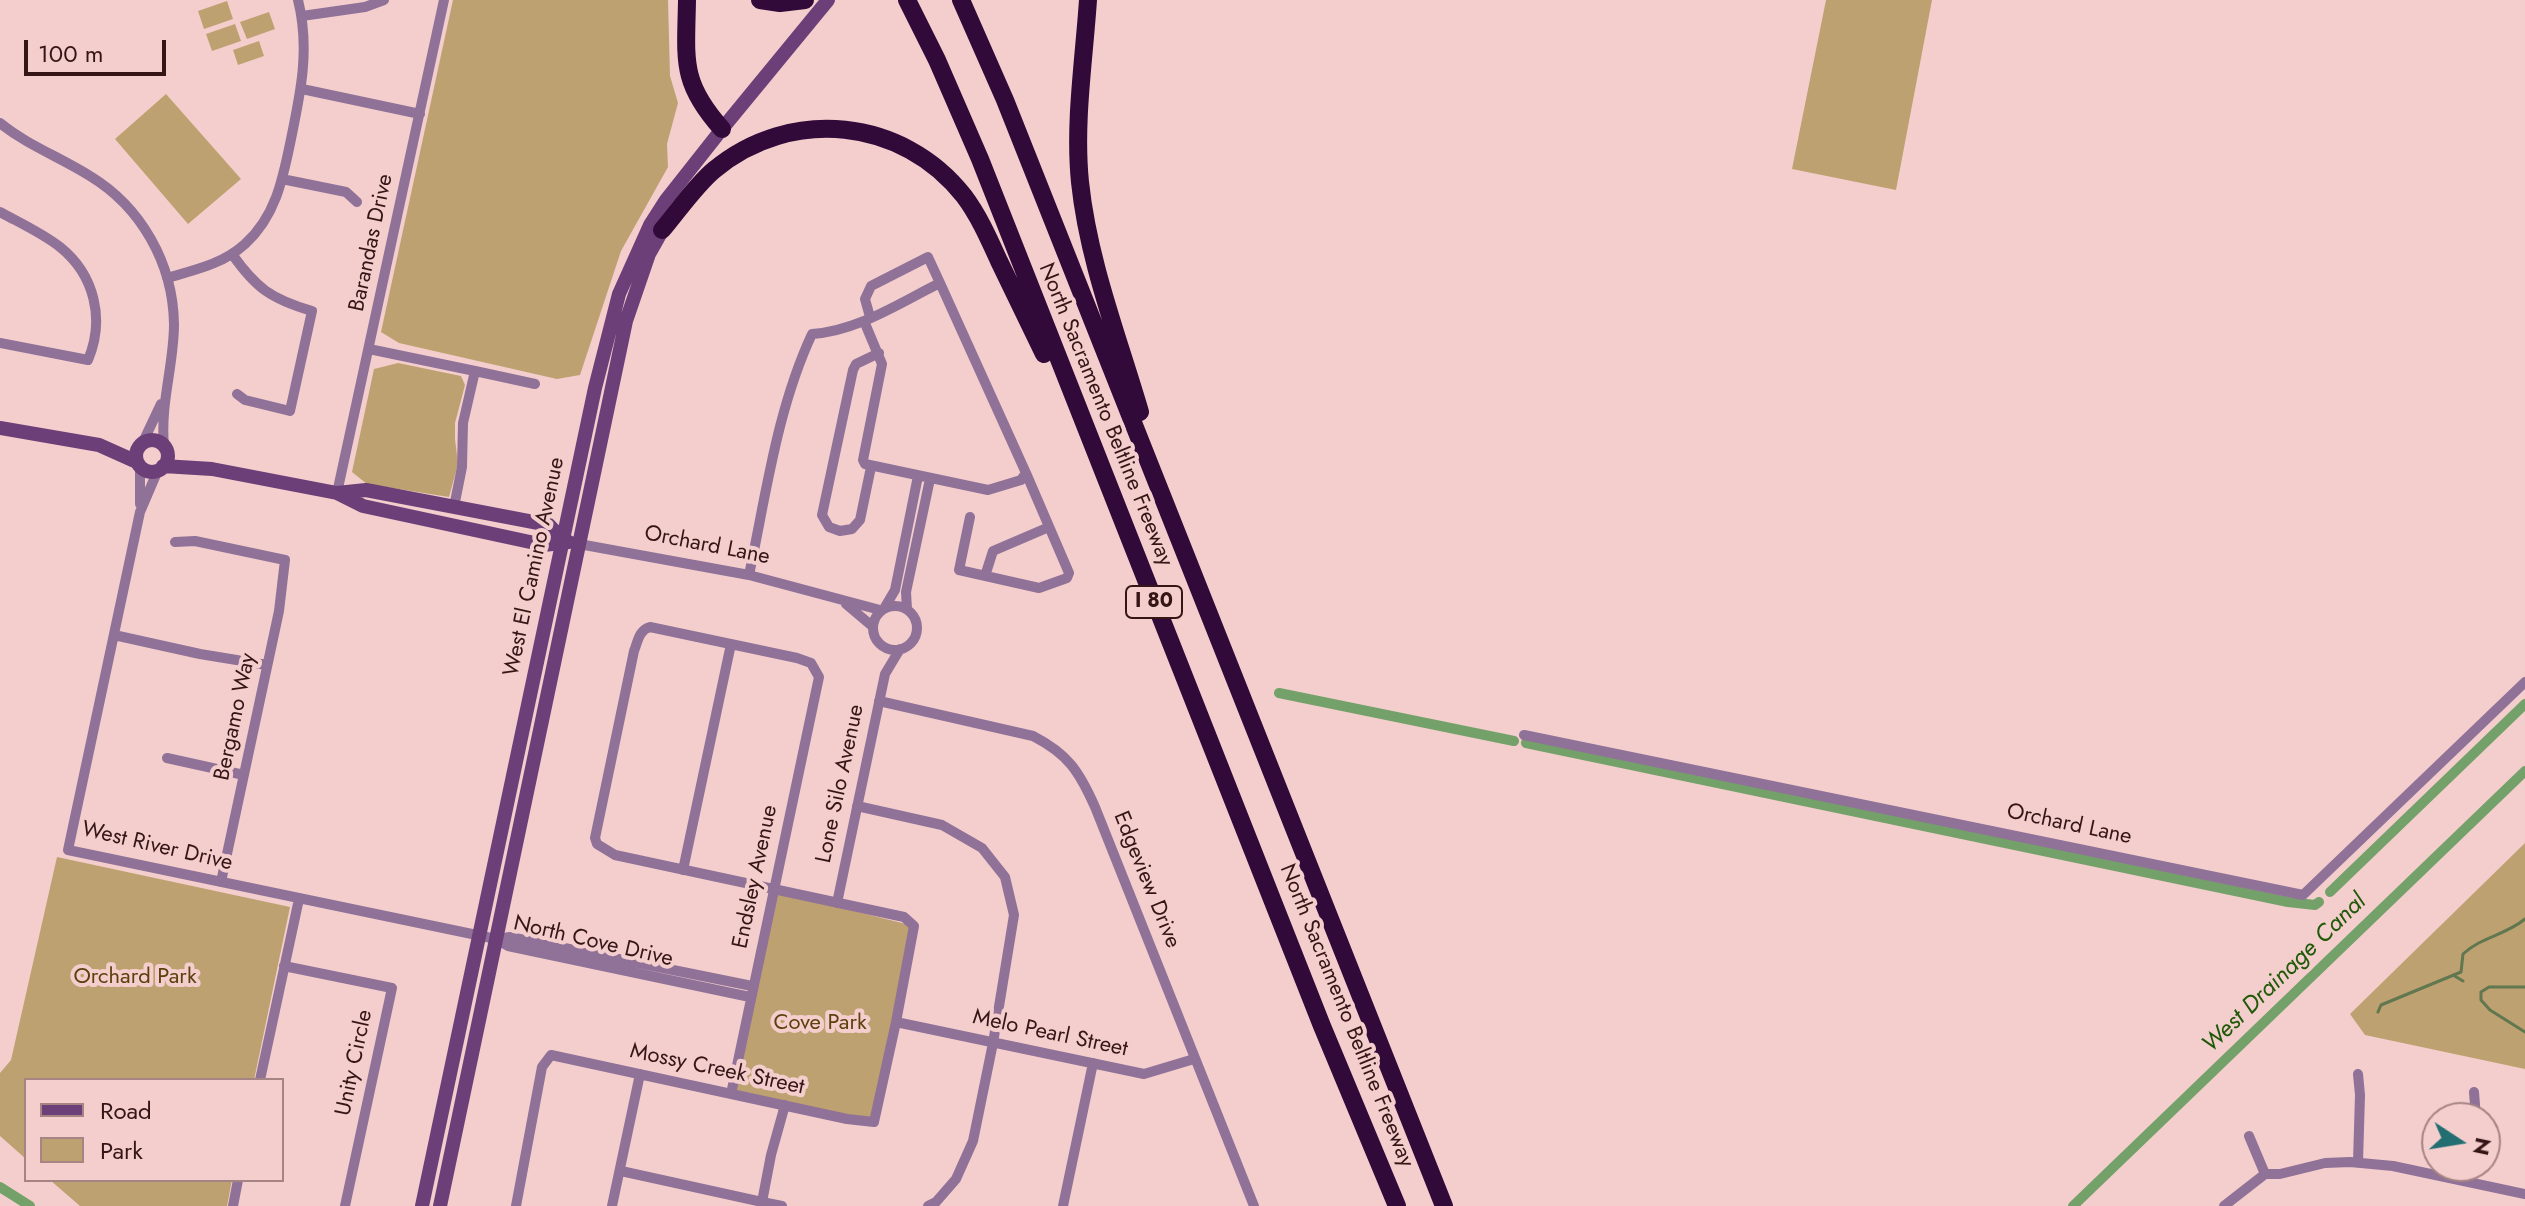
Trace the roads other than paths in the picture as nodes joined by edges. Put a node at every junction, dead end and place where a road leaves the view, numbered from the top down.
1 (298, 0) edge
2 (384, 0) edge
3 (444, 0) edge
4 (687, 0) edge
5 (760, 0) edge
6 (805, 0) edge
7 (828, 0) edge
8 (840, 0) edge
9 (907, 0) edge
10 (961, 0) edge
11 (1088, 0) edge
12 (302, 16) junction
13 (302, 89) junction
14 (420, 114) junction
15 (0, 123) edge
16 (726, 132) junction
17 (282, 179) junction
18 (357, 202) dead end
19 (0, 212) edge
20 (662, 230) junction
21 (232, 254) junction
22 (167, 278) junction
23 (940, 283) junction
24 (867, 319) junction
25 (0, 343) edge
26 (369, 349) junction
27 (879, 353) junction
28 (475, 371) junction
29 (535, 384) dead end
30 (237, 394) dead end
31 (164, 398) junction
32 (0, 428) edge
33 (142, 443) junction
34 (99, 445) junction
35 (165, 447) junction
36 (138, 464) junction
37 (871, 467) junction
38 (160, 468) junction
39 (212, 469) junction
40 (1026, 473) junction
41 (924, 478) junction
42 (337, 493) junction
43 (1113, 500) junction
44 (454, 507) junction
45 (140, 512) junction
46 (970, 517) dead end
47 (1171, 519) junction
48 (1049, 527) junction
49 (563, 540) junction
50 (175, 542) dead end
51 (579, 544) junction
52 (749, 575) junction
53 (985, 576) junction
54 (842, 601) junction
55 (883, 609) junction
56 (907, 609) junction
57 (872, 626) junction
58 (114, 635) junction
59 (731, 644) junction
60 (880, 644) junction
61 (900, 649) junction
62 (267, 665) junction
63 (885, 674) junction
64 (2525, 682) edge
65 (879, 701) junction
66 (1524, 735) dead end
67 (167, 758) dead end
68 (244, 775) junction
69 (857, 806) junction
70 (683, 870) junction
71 (221, 882) junction
72 (774, 891) junction
73 (299, 899) junction
74 (837, 903) junction
75 (478, 936) junction
76 (496, 939) junction
77 (284, 966) junction
78 (751, 992) junction
79 (896, 1022) junction
80 (993, 1043) junction
81 (1194, 1059) junction
82 (1093, 1063) junction
83 (640, 1074) junction
84 (2358, 1074) dead end
85 (260, 1078) edge
86 (2474, 1092) dead end
87 (731, 1094) junction
88 (2475, 1102) edge
89 (785, 1105) junction
90 (2249, 1136) dead end
91 (2358, 1162) junction
92 (621, 1171) junction
93 (2421, 1172) edge
94 (2265, 1174) junction
95 (238, 1182) edge
96 (2468, 1182) edge
97 (2525, 1194) edge
98 (761, 1204) edge
99 (235, 1205) edge
100 (345, 1206) edge
101 (422, 1206) edge
102 (440, 1206) edge
103 (516, 1206) edge
104 (612, 1206) edge
105 (782, 1206) edge
106 (928, 1206) edge
107 (1063, 1206) edge
108 (1254, 1206) edge
109 (1397, 1206) edge
110 (1444, 1206) edge
111 (2224, 1206) edge

1 - 12 street
2 - 12 street
3 - 14 street, Barandas Drive
4 - 16 highway
5 - 6 highway
7 - 16 main road, West El Camino Avenue
8 - 16 main road, West El Camino Avenue
9 - 43 highway, North Sacramento Beltline Freeway / I 80
10 - 47 highway, North Sacramento Beltline Freeway / I 80
11 - 47 highway
12 - 13 street
13 - 14 street
13 - 17 street
14 - 26 street, Barandas Drive
15 - 22 street
16 - 20 main road, West El Camino Avenue
16 - 49 main road, West El Camino Avenue
17 - 18 street
17 - 21 street
19 - 25 street
20 - 43 highway
20 - 51 main road, West El Camino Avenue
21 - 22 street
21 - 30 street
22 - 31 street
23 - 24 street
23 - 24 street
23 - 40 street
24 - 27 street
24 - 52 street
26 - 28 street
26 - 42 street, Barandas Drive
27 - 37 street
27 - 37 street
28 - 29 street
28 - 44 street
31 - 33 street
31 - 35 street
32 - 34 main road
33 - 34 main road
33 - 35 main road
33 - 36 main road
34 - 36 main road
35 - 38 main road
35 - 39 main road, Orchard Lane
36 - 38 main road
36 - 45 street, West River Drive
37 - 41 street
38 - 39 main road, Orchard Lane
38 - 45 street, West River Drive
39 - 42 main road, Orchard Lane
40 - 41 street
40 - 48 street
41 - 55 street
41 - 56 street
42 - 44 main road, Orchard Lane
42 - 49 main road, Orchard Lane
43 - 109 highway, North Sacramento Beltline Freeway / I 80
44 - 49 main road, Orchard Lane
45 - 58 street, West River Drive
46 - 53 street
47 - 110 highway, North Sacramento Beltline Freeway / I 80
48 - 53 street
48 - 53 street
49 - 51 main road, Orchard Lane
49 - 75 main road, West El Camino Avenue
50 - 62 street, Bergamo Way
51 - 52 street, Orchard Lane
51 - 76 main road, West El Camino Avenue
52 - 54 street, Orchard Lane
54 - 55 street, Orchard Lane
54 - 57 street, Orchard Lane
55 - 56 street
55 - 57 street
56 - 61 street
57 - 60 street
58 - 62 street
58 - 71 street, West River Drive
59 - 70 street
59 - 70 street
59 - 72 street, Endsley Avenue
60 - 61 street
60 - 63 street, Lone Silo Avenue
61 - 63 street, Lone Silo Avenue
62 - 68 street, Bergamo Way
63 - 65 street, Lone Silo Avenue
64 - 66 street, Orchard Lane
65 - 69 street, Lone Silo Avenue
65 - 81 street, Edgeview Drive
67 - 68 street
68 - 71 street, Bergamo Way
69 - 74 street, Lone Silo Avenue
69 - 80 street
70 - 72 street
71 - 73 street, West River Drive
72 - 74 street
72 - 78 street, Endsley Avenue
73 - 75 street, West River Drive
73 - 77 street
74 - 79 street
75 - 76 street, North Cove Drive
75 - 101 main road, West El Camino Avenue
76 - 78 street, North Cove Drive
76 - 102 main road, West El Camino Avenue
77 - 85 street
77 - 100 street, Unity Circle
78 - 87 street, Endsley Avenue
79 - 80 street, Melo Pearl Street
79 - 89 street, Mossy Creek Street
80 - 82 street, Melo Pearl Street
80 - 106 street
81 - 82 street, Melo Pearl Street
81 - 108 street, Edgeview Drive
82 - 107 street
83 - 87 street, Mossy Creek Street
83 - 92 street
83 - 103 street, Mossy Creek Street
84 - 91 street
86 - 88 street
87 - 89 street, Mossy Creek Street
89 - 98 street
90 - 94 street
91 - 93 street
91 - 94 street
92 - 98 street
92 - 104 street
94 - 111 street
95 - 99 street
96 - 97 street
98 - 105 street

